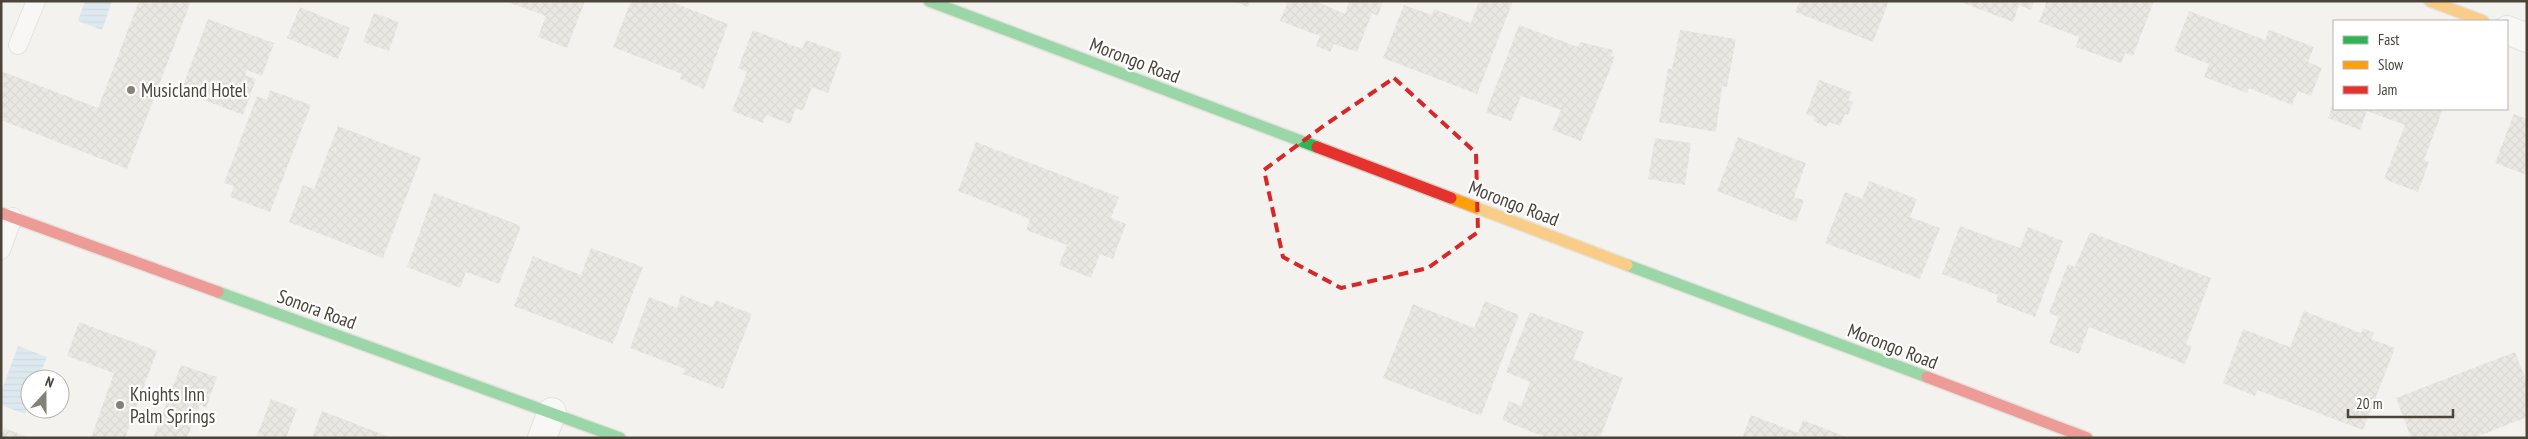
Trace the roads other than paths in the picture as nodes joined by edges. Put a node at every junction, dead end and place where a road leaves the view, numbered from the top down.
1 (36, 1) edge
2 (929, 1) edge
3 (2430, 1) edge
4 (2480, 20) edge
5 (2508, 30) edge
6 (2527, 38) edge
7 (18, 45) dead end
8 (7, 215) edge
9 (1, 250) edge
10 (552, 412) junction
11 (542, 438) edge
12 (620, 438) edge
13 (2087, 438) edge

1 - 7 lane
2 - 13 street, Morongo Road
3 - 4 street
5 - 6 street
8 - 9 lane
8 - 10 street, Sonora Road
10 - 11 street
10 - 12 street, Sonora Road

